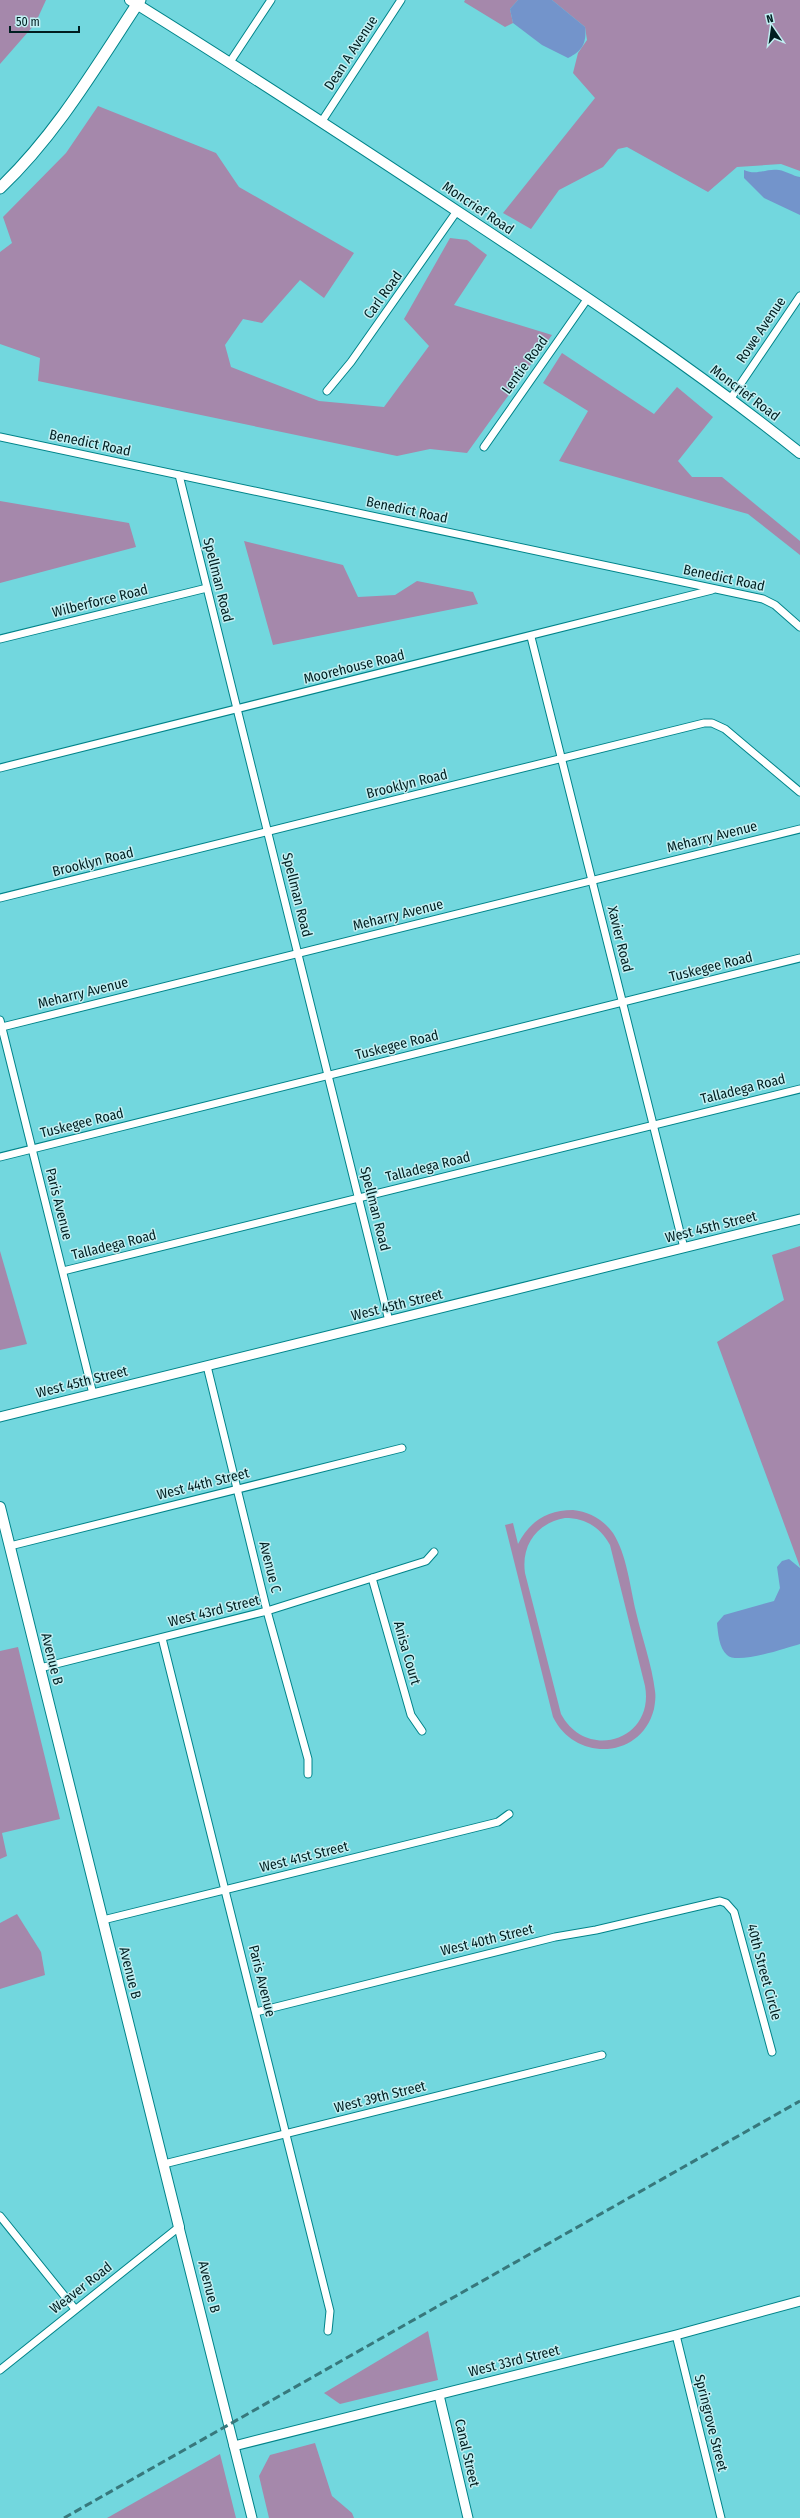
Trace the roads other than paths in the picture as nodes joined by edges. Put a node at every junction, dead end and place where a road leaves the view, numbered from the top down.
1 (271, 0) edge
2 (401, 0) edge
3 (136, 1) edge
4 (230, 62) junction
5 (322, 121) junction
6 (0, 188) edge
7 (457, 211) junction
8 (800, 296) edge
9 (588, 298) junction
10 (327, 390) dead end
11 (731, 398) junction
12 (0, 437) edge
13 (484, 447) dead end
14 (800, 453) edge
15 (179, 475) junction
16 (207, 588) junction
17 (714, 589) junction
18 (800, 626) edge
19 (531, 637) junction
20 (0, 639) edge
21 (237, 710) junction
22 (562, 758) junction
23 (0, 768) edge
24 (800, 792) edge
25 (800, 828) edge
26 (267, 832) junction
27 (592, 881) junction
28 (0, 898) edge
29 (298, 954) junction
30 (800, 958) edge
31 (622, 1003) junction
32 (1, 1023) edge
33 (328, 1076) junction
34 (800, 1089) edge
35 (653, 1124) junction
36 (32, 1149) junction
37 (0, 1157) edge
38 (359, 1198) junction
39 (800, 1219) edge
40 (684, 1248) junction
41 (63, 1271) junction
42 (389, 1322) junction
43 (207, 1366) junction
44 (93, 1394) junction
45 (0, 1417) edge
46 (402, 1448) dead end
47 (237, 1489) junction
48 (0, 1507) edge
49 (10, 1546) junction
50 (434, 1552) dead end
51 (372, 1578) junction
52 (267, 1611) junction
53 (162, 1638) junction
54 (40, 1668) junction
55 (422, 1731) dead end
56 (308, 1774) dead end
57 (509, 1814) dead end
58 (226, 1890) junction
59 (726, 1902) joint
60 (103, 1920) junction
61 (256, 2012) junction
62 (772, 2052) dead end
63 (602, 2055) dead end
64 (286, 2134) junction
65 (164, 2164) junction
66 (0, 2216) edge
67 (179, 2227) junction
68 (800, 2301) edge
69 (75, 2309) junction
70 (328, 2331) dead end
71 (676, 2335) junction
72 (0, 2370) edge
73 (438, 2395) junction
74 (234, 2446) junction
75 (252, 2518) edge
76 (468, 2518) edge
77 (721, 2518) edge

1 - 4 street
2 - 5 street, Dean A Avenue
3 - 4 main road, Moncrief Road
3 - 6 main road
4 - 5 main road, Moncrief Road
5 - 7 main road, Moncrief Road
7 - 9 main road, Moncrief Road
7 - 10 street, Carl Road
8 - 11 street, Rowe Avenue
9 - 11 main road, Moncrief Road
9 - 13 street, Lentie Road
11 - 14 main road, Moncrief Road
12 - 15 street, Benedict Road
15 - 16 street, Spellman Road
15 - 17 street, Benedict Road
16 - 20 street, Wilberforce Road
16 - 21 street, Spellman Road
17 - 18 street, Benedict Road
17 - 19 street, Moorehouse Road
19 - 21 street, Moorehouse Road
19 - 22 street, Xavier Road
21 - 23 street, Moorehouse Road
21 - 26 street, Spellman Road
22 - 24 street, Brooklyn Road
22 - 26 street, Brooklyn Road
22 - 27 street, Xavier Road
25 - 27 street, Meharry Avenue
26 - 28 street, Brooklyn Road
26 - 29 street, Spellman Road
27 - 29 street, Meharry Avenue
27 - 31 street, Xavier Road
29 - 32 street, Meharry Avenue
29 - 33 street, Spellman Road
30 - 31 street, Tuskegee Road
31 - 33 street, Tuskegee Road
31 - 35 street, Xavier Road
32 - 36 street, Paris Avenue
33 - 36 street, Tuskegee Road
33 - 38 street, Spellman Road
34 - 35 street, Talladega Road
35 - 38 street, Talladega Road
35 - 40 street, Xavier Road
36 - 37 street, Tuskegee Road
36 - 41 street, Paris Avenue
38 - 41 street, Talladega Road
38 - 42 street, Spellman Road
39 - 40 street, West 45th Street
40 - 42 street, West 45th Street
41 - 44 street, Paris Avenue
42 - 43 street, West 45th Street
43 - 44 street, West 45th Street
43 - 47 street, Avenue C
44 - 45 street, West 45th Street
46 - 47 street, West 44th Street
47 - 49 street, West 44th Street
47 - 52 street, Avenue C
48 - 49 main road, Avenue B
49 - 54 main road, Avenue B
50 - 51 street, West 43rd Street
51 - 52 street, West 43rd Street
51 - 55 street, Anisa Court
52 - 53 street, West 43rd Street
52 - 56 street, Avenue C
53 - 54 street, West 43rd Street
53 - 58 street, Paris Avenue
54 - 60 main road, Avenue B
57 - 58 street, West 41st Street
58 - 60 street, West 41st Street
58 - 61 street, Paris Avenue
59 - 61 street, West 40th Street
59 - 62 street, 40th Street Circle
60 - 65 main road, Avenue B
61 - 64 street, Paris Avenue
63 - 64 street, West 39th Street
64 - 65 street, West 39th Street
64 - 70 street, Paris Avenue
65 - 67 main road, Avenue B
66 - 69 street
67 - 69 street, Weaver Road
67 - 74 street, Avenue B
68 - 71 street, West 33rd Street
69 - 72 street, Weaver Road
71 - 73 street, West 33rd Street
71 - 77 street, Springrove Street
73 - 74 street, West 33rd Street
73 - 76 street, Canal Street
74 - 75 street, Avenue B

